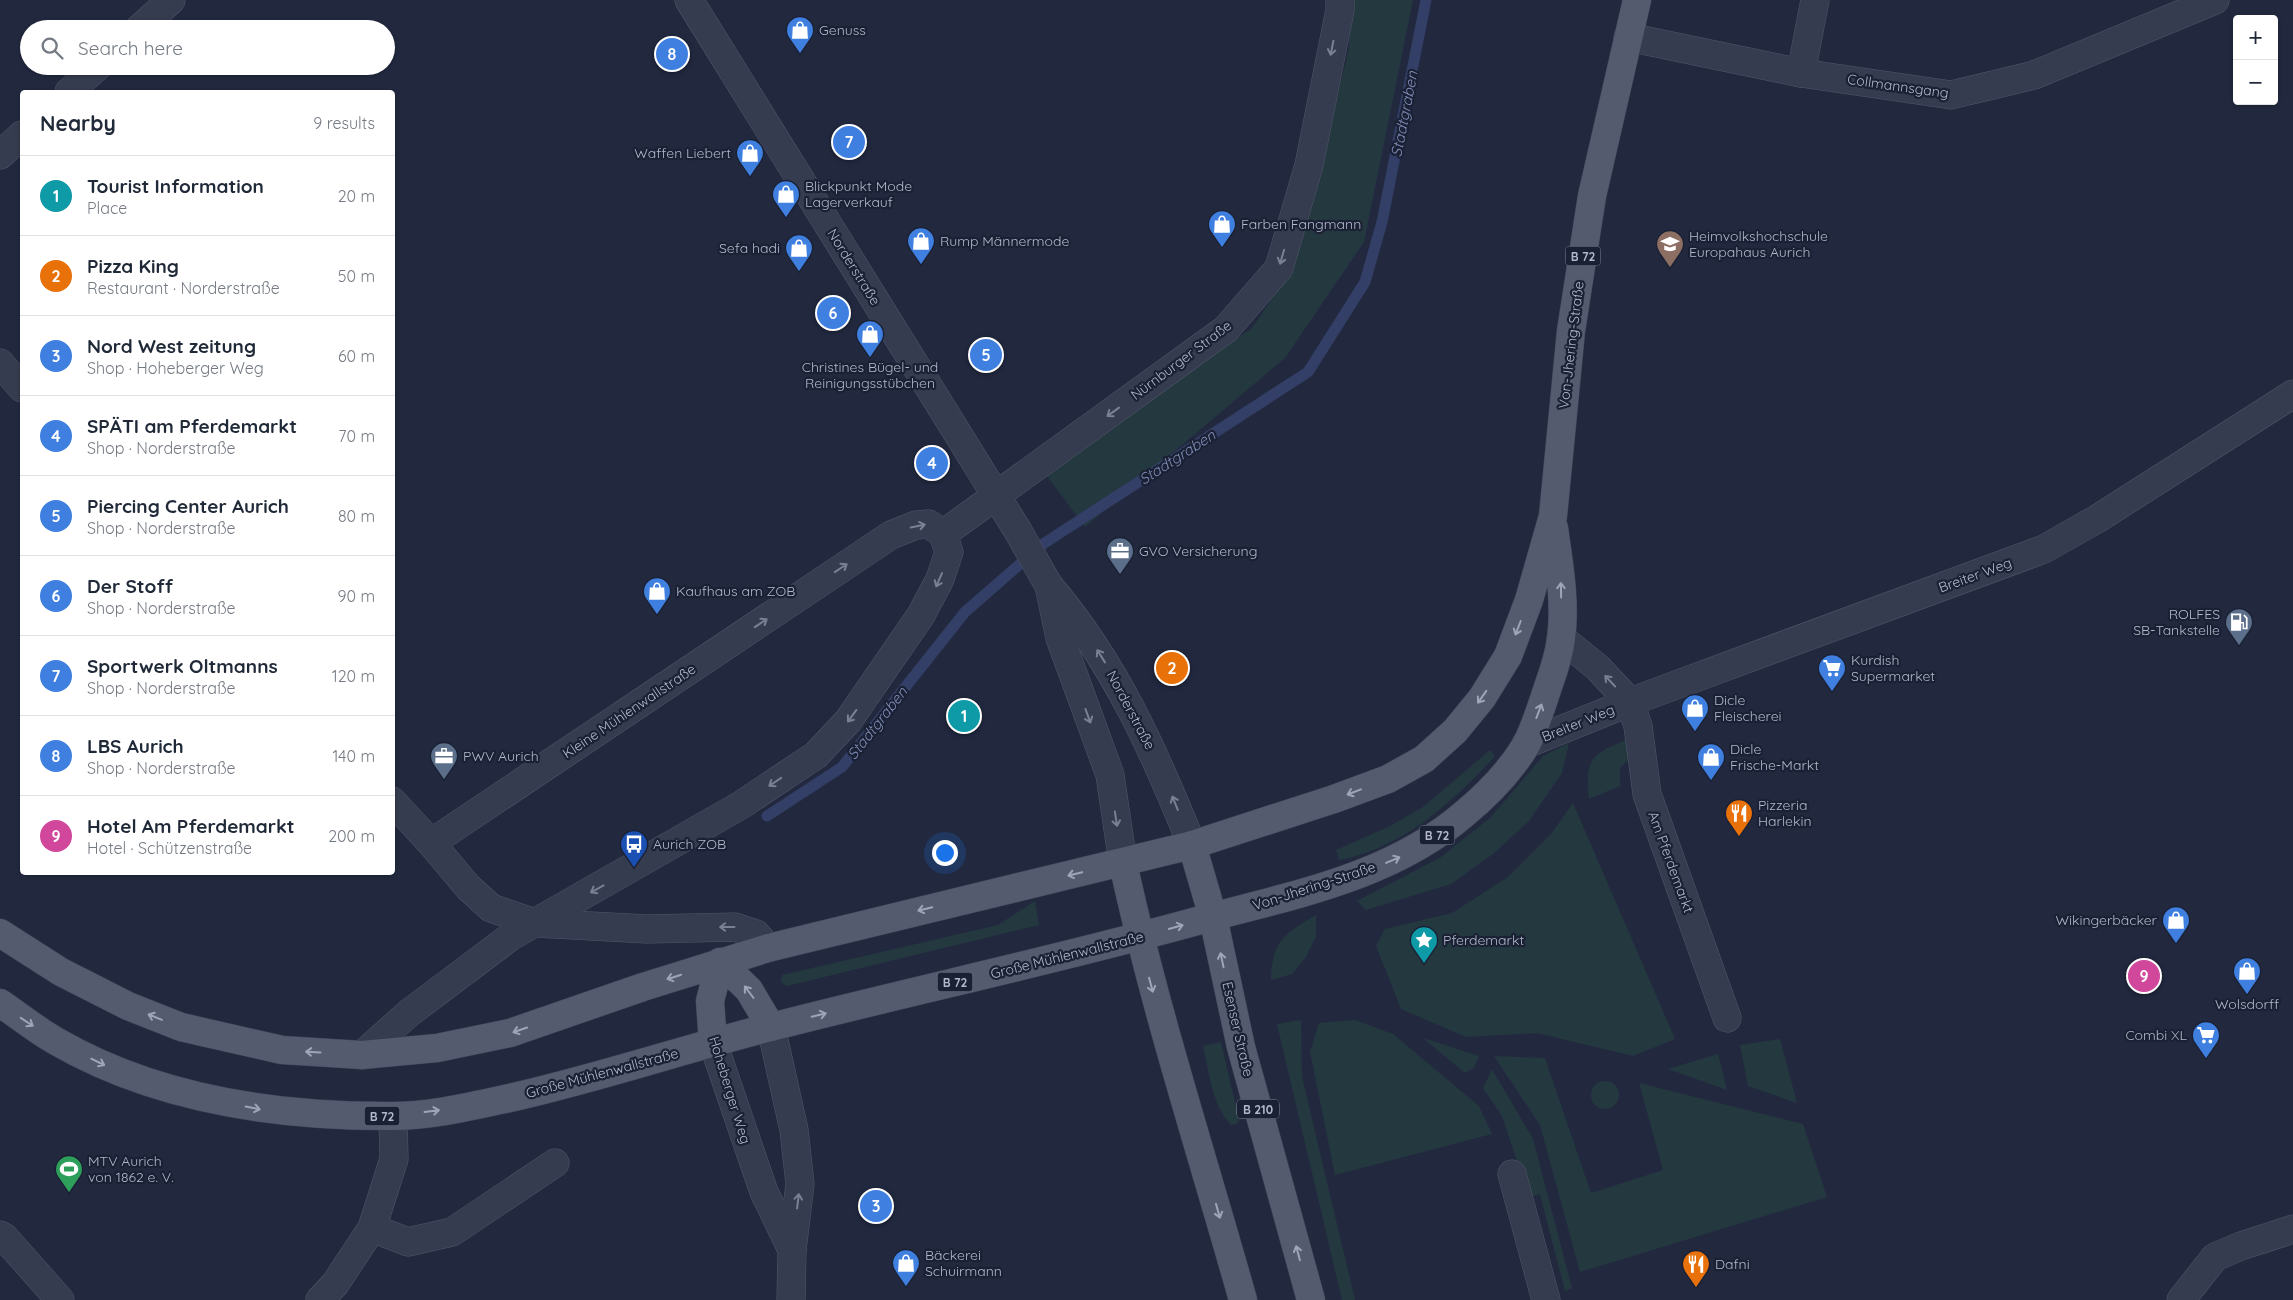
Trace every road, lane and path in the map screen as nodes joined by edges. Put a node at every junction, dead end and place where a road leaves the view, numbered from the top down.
1 (171, 0) edge
2 (689, 0) edge
3 (1340, 0) edge
4 (1637, 0) edge
5 (1815, 0) edge
6 (2215, 0) edge
7 (149, 20) edge
8 (1628, 37) junction
9 (1801, 72) junction
10 (88, 75) edge
11 (71, 90) edge
12 (20, 137) edge
13 (0, 155) edge
14 (0, 363) edge
15 (20, 386) edge
16 (2293, 394) edge
17 (996, 497) junction
18 (1553, 516) junction
19 (943, 534) junction
20 (1047, 582) junction
21 (1562, 638) junction
22 (1630, 702) junction
23 (1526, 744) junction
24 (395, 804) edge
25 (431, 844) junction
26 (1192, 845) junction
27 (1123, 863) junction
28 (1213, 917) junction
29 (535, 922) junction
30 (0, 933) edge
31 (1139, 938) junction
32 (768, 948) junction
33 (720, 962) junction
34 (0, 1003) edge
35 (1726, 1018) dead end
36 (771, 1027) junction
37 (713, 1043) junction
38 (362, 1054) junction
39 (392, 1117) junction
40 (555, 1163) dead end
41 (1512, 1174) dead end
42 (372, 1228) junction
43 (2293, 1229) edge
44 (0, 1235) edge
45 (792, 1250) junction
46 (60, 1300) edge
47 (320, 1300) edge
48 (791, 1300) edge
49 (1243, 1300) edge
50 (1311, 1300) edge
51 (1546, 1300) edge
52 (2181, 1300) edge

1 - 7 street
2 - 17 street, Norderstraße
3 -> 17 street, Nürnburger Straße
4 - 8 main road, Von-Jhering-Straße / B 72
5 - 9 street
6 - 9 street, Collmannsgang
8 - 9 street, Collmannsgang
8 - 18 main road, Von-Jhering-Straße / B 72
10 - 11 street
12 - 13 street
14 - 15 street
16 - 22 street, Breiter Weg
17 - 19 street
17 - 20 street, Norderstraße
21 -> 18 main road, Von-Jhering-Straße / B 72
18 -> 26 main road, Von-Jhering-Straße / B 72
25 -> 19 street, Kleine Mühlenwallstraße
19 -> 29 street
26 -> 20 street, Norderstraße
20 -> 27 street, Norderstraße
22 -> 21 street, Breiter Weg
23 -> 21 main road, Von-Jhering-Straße / B 72
22 - 23 street, Breiter Weg
22 - 35 street, Am Pferdemarkt
28 -> 23 main road, Von-Jhering-Straße / B 72
24 - 25 street
25 - 29 street
26 - 27 main road, B 72
26 - 28 main road, Esenser Straße / B 210
27 - 31 main road
27 -> 32 main road, B 72
31 -> 28 main road, Große Mühlenwallstraße / B 72
50 -> 28 main road, Esenser Straße / B 210
32 -> 29 street
29 - 38 street
38 -> 30 main road, B 72
36 -> 31 main road, Große Mühlenwallstraße / B 72
31 -> 49 main road
32 - 33 main road, B 72
36 -> 33 main road, Hoheberger Weg
33 - 37 main road, Hoheberger Weg
33 -> 38 main road, B 72
34 -> 39 main road, Große Mühlenwallstraße / B 72
36 - 37 main road, Große Mühlenwallstraße / B 72
45 -> 36 street, Hoheberger Weg
39 -> 37 main road, Große Mühlenwallstraße / B 72
37 - 45 street, Hoheberger Weg
39 - 42 street
40 - 42 street
41 - 51 street
42 - 47 street
43 - 52 street
44 - 46 street
45 - 48 street, Hoheberger Weg

